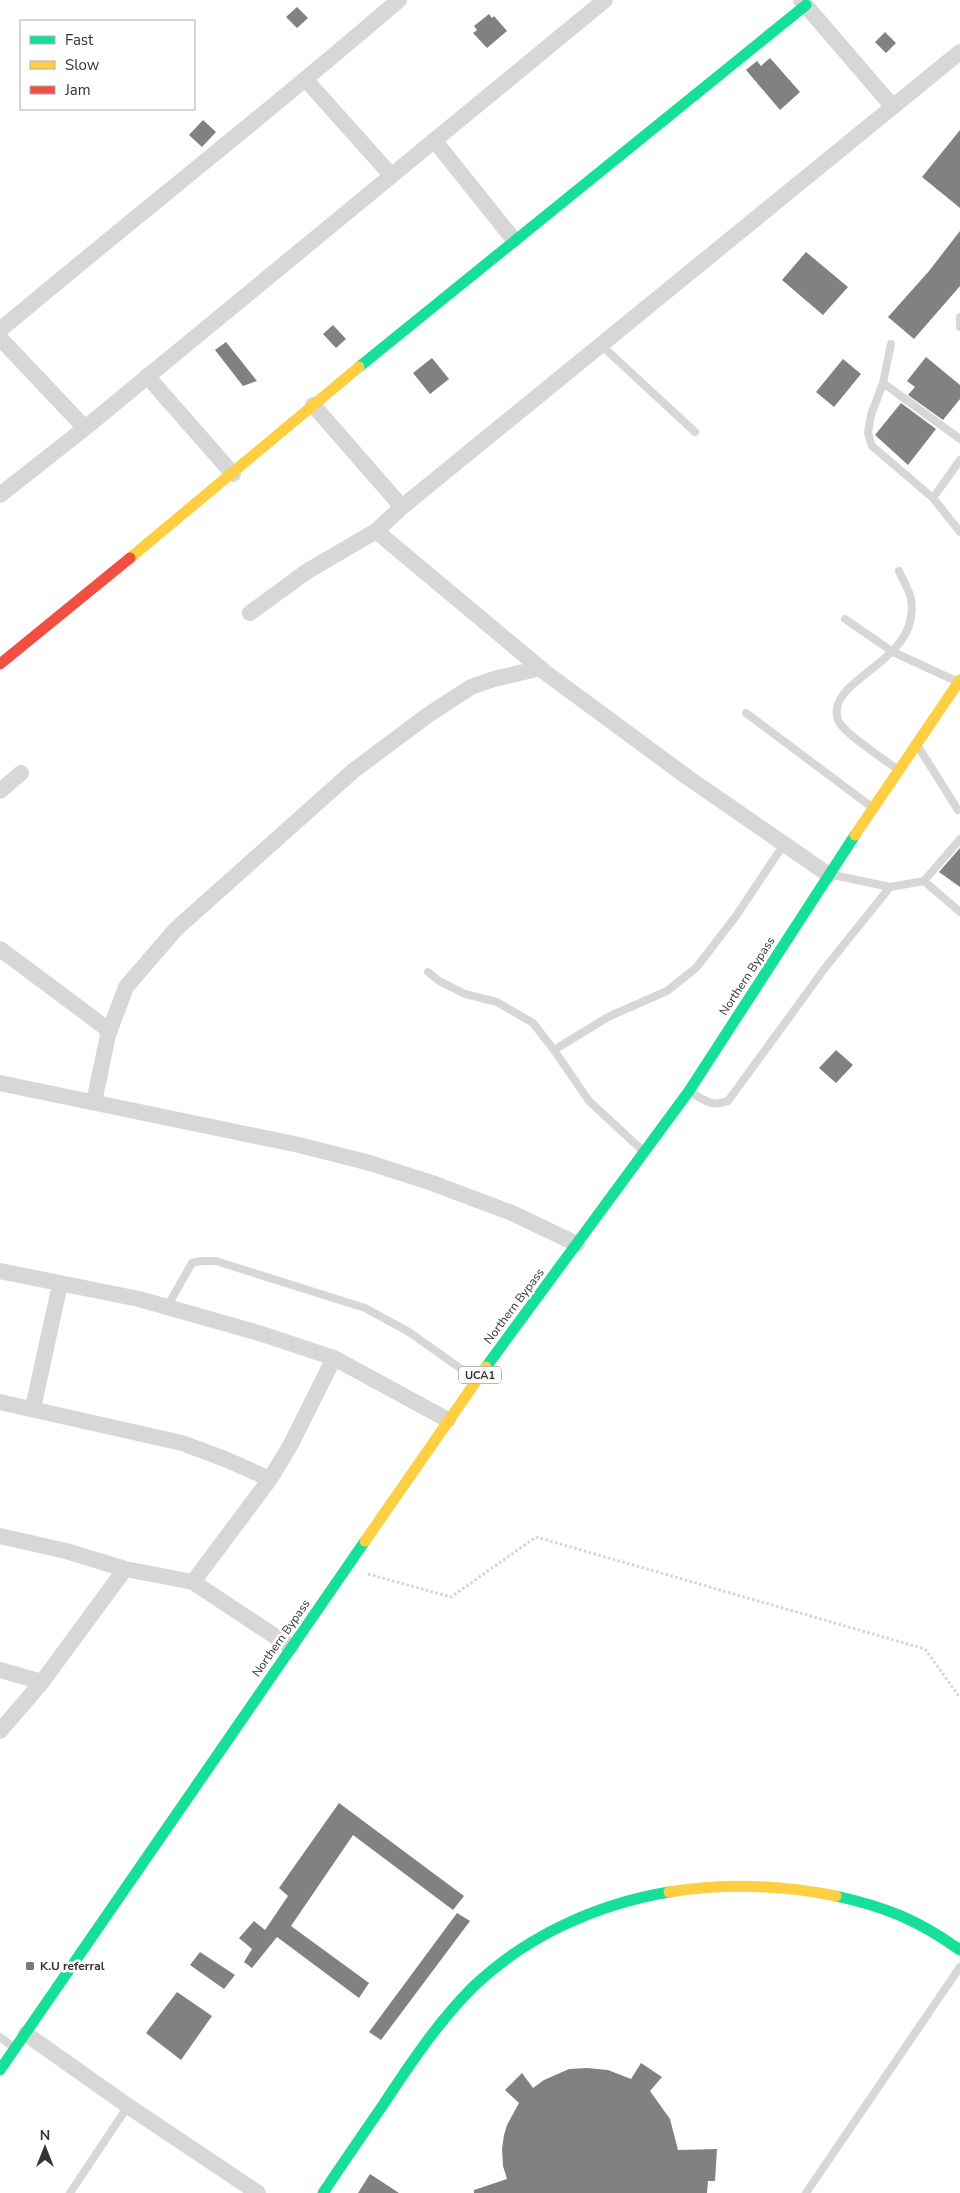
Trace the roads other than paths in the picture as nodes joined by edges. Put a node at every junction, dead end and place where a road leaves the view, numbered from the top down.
1 (399, 0) edge
2 (605, 0) edge
3 (803, 3) edge
4 (960, 52) edge
5 (306, 80) junction
6 (893, 107) junction
7 (434, 140) junction
8 (391, 175) junction
9 (514, 240) junction
10 (960, 316) edge
11 (960, 327) edge
12 (0, 330) edge
13 (0, 338) edge
14 (891, 344) dead end
15 (602, 345) junction
16 (147, 376) junction
17 (882, 383) junction
18 (313, 405) junction
19 (85, 428) junction
20 (695, 432) dead end
21 (960, 439) edge
22 (960, 460) edge
23 (233, 474) junction
24 (0, 495) edge
25 (932, 498) junction
26 (402, 507) junction
27 (376, 531) junction
28 (960, 532) edge
29 (899, 571) dead end
30 (250, 613) dead end
31 (845, 619) dead end
32 (893, 652) junction
33 (0, 664) edge
34 (541, 668) junction
35 (959, 682) edge
36 (746, 713) dead end
37 (916, 745) junction
38 (899, 771) junction
39 (21, 773) dead end
40 (0, 791) edge
41 (873, 808) junction
42 (959, 810) edge
43 (960, 839) edge
44 (784, 844) junction
45 (830, 875) junction
46 (924, 881) junction
47 (890, 886) junction
48 (960, 912) edge
49 (0, 949) edge
50 (428, 972) dead end
51 (110, 1031) junction
52 (554, 1050) junction
53 (0, 1083) edge
54 (689, 1091) junction
55 (94, 1102) junction
56 (645, 1153) junction
57 (577, 1244) junction
58 (0, 1271) edge
59 (60, 1284) junction
60 (167, 1307) junction
61 (334, 1358) junction
62 (476, 1380) junction
63 (0, 1402) edge
64 (33, 1408) junction
65 (448, 1420) junction
66 (270, 1479) junction
67 (0, 1536) edge
68 (125, 1568) junction
69 (193, 1582) junction
70 (291, 1647) junction
71 (0, 1670) edge
72 (42, 1682) junction
73 (0, 1731) edge
74 (960, 1950) edge
75 (960, 1968) edge
76 (26, 2034) junction
77 (0, 2037) edge
78 (15, 2049) junction
79 (0, 2070) edge
80 (128, 2106) junction
81 (808, 2192) edge
82 (70, 2193) edge
83 (258, 2193) edge
84 (323, 2193) edge

1 - 5 street
2 - 7 street
3 - 6 street
3 - 9 street
4 - 6 street
5 - 8 street
5 - 12 street
6 - 15 street
7 - 8 street
7 - 9 street
8 - 16 street
9 - 18 street
10 - 11 lane
13 - 19 street
14 - 17 lane
15 - 20 lane
15 - 26 street
16 - 19 street
16 - 23 street
17 - 21 lane
17 - 25 lane
18 - 23 street
18 - 26 street
19 - 24 street
22 - 25 lane
23 - 33 street
25 - 28 lane
26 - 27 street
27 - 30 street
27 - 34 street
29 - 32 lane
31 - 32 lane
32 - 35 lane
32 - 38 lane
34 - 44 street
34 - 51 street
35 - 37 street, Northern Bypass / UCA1
36 - 41 lane
37 - 38 street, Northern Bypass / UCA1
37 - 42 lane
38 - 41 street, Northern Bypass / UCA1
39 - 40 street
41 - 45 street, Northern Bypass / UCA1
43 - 46 lane
44 - 45 street
44 - 52 lane
45 - 47 lane
45 - 54 street, Northern Bypass / UCA1
46 - 47 lane
46 - 48 lane
47 - 54 lane
49 - 51 street
50 - 52 lane
51 - 55 street
52 - 56 lane
53 - 55 street
54 - 56 street, Northern Bypass / UCA1
55 - 57 street
56 - 57 street, Northern Bypass / UCA1
57 - 62 street, Northern Bypass / UCA1
58 - 59 street
59 - 60 street
59 - 64 street
60 - 61 street
60 - 62 lane
61 - 65 street
61 - 66 street
62 - 65 street, Northern Bypass / UCA1
63 - 64 street
64 - 66 street
65 - 70 street, Northern Bypass / UCA1
66 - 69 street
67 - 68 street
68 - 69 street
68 - 72 street
69 - 70 street
70 - 76 street, Northern Bypass / UCA1
71 - 72 street
72 - 73 street
74 - 84 street
75 - 81 lane
76 - 78 street, Northern Bypass / UCA1
76 - 80 street
77 - 78 lane
78 - 79 street, Northern Bypass / UCA1
80 - 82 lane
80 - 83 street

